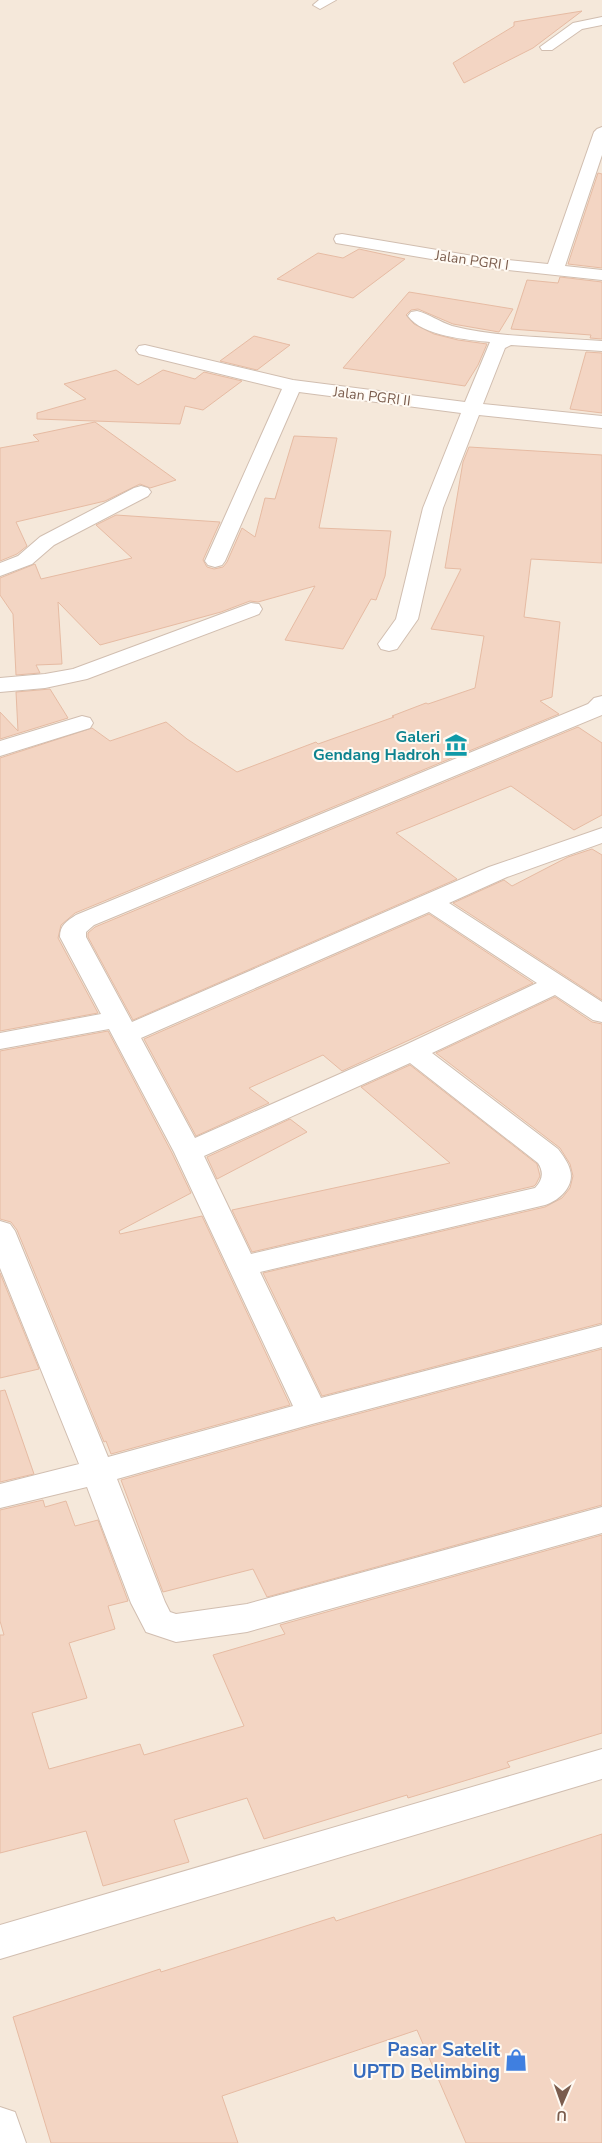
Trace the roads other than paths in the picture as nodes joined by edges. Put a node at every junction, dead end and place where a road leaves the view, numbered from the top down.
1 (602, 21) edge
2 (578, 26) junction
3 (591, 38) dead end
4 (547, 47) dead end
5 (602, 132) edge
6 (342, 239) dead end
7 (555, 270) junction
8 (602, 275) edge
9 (417, 316) dead end
10 (508, 339) junction
11 (602, 346) edge
12 (145, 350) dead end
13 (293, 386) junction
14 (472, 408) junction
15 (602, 422) edge
16 (142, 492) dead end
17 (215, 561) dead end
18 (0, 570) edge
19 (251, 609) dead end
20 (389, 644) dead end
21 (0, 685) edge
22 (602, 703) edge
23 (82, 723) dead end
24 (0, 749) edge
25 (602, 835) edge
26 (431, 902) junction
27 (556, 984) junction
28 (602, 1014) edge
29 (122, 1026) junction
30 (0, 1041) edge
31 (413, 1052) junction
32 (188, 1152) junction
33 (0, 1231) edge
34 (243, 1266) junction
35 (602, 1336) edge
36 (312, 1412) junction
37 (98, 1472) junction
38 (0, 1496) edge
39 (602, 1520) edge
40 (602, 1764) edge
41 (0, 1942) edge
42 (0, 2126) edge
43 (5, 2143) edge

1 - 2 street
2 - 3 street
2 - 4 street
5 - 7 street
6 - 7 street, Jalan PGRI I
7 - 8 street, Jalan PGRI I
9 - 10 street
10 - 11 street
10 - 14 street
12 - 13 street, Jalan PGRI II
13 - 14 street, Jalan PGRI II
13 - 17 street
14 - 15 street, Jalan PGRI II
14 - 20 street
16 - 18 street
19 - 21 street
22 - 29 street
23 - 24 street
25 - 26 street
26 - 27 street
26 - 29 street
27 - 28 street
27 - 31 street
29 - 30 street
29 - 32 street
31 - 32 street
31 - 34 street
32 - 34 street
33 - 37 street
34 - 36 street
35 - 36 street
36 - 37 street
37 - 38 street
37 - 39 street
40 - 41 street
42 - 43 street

